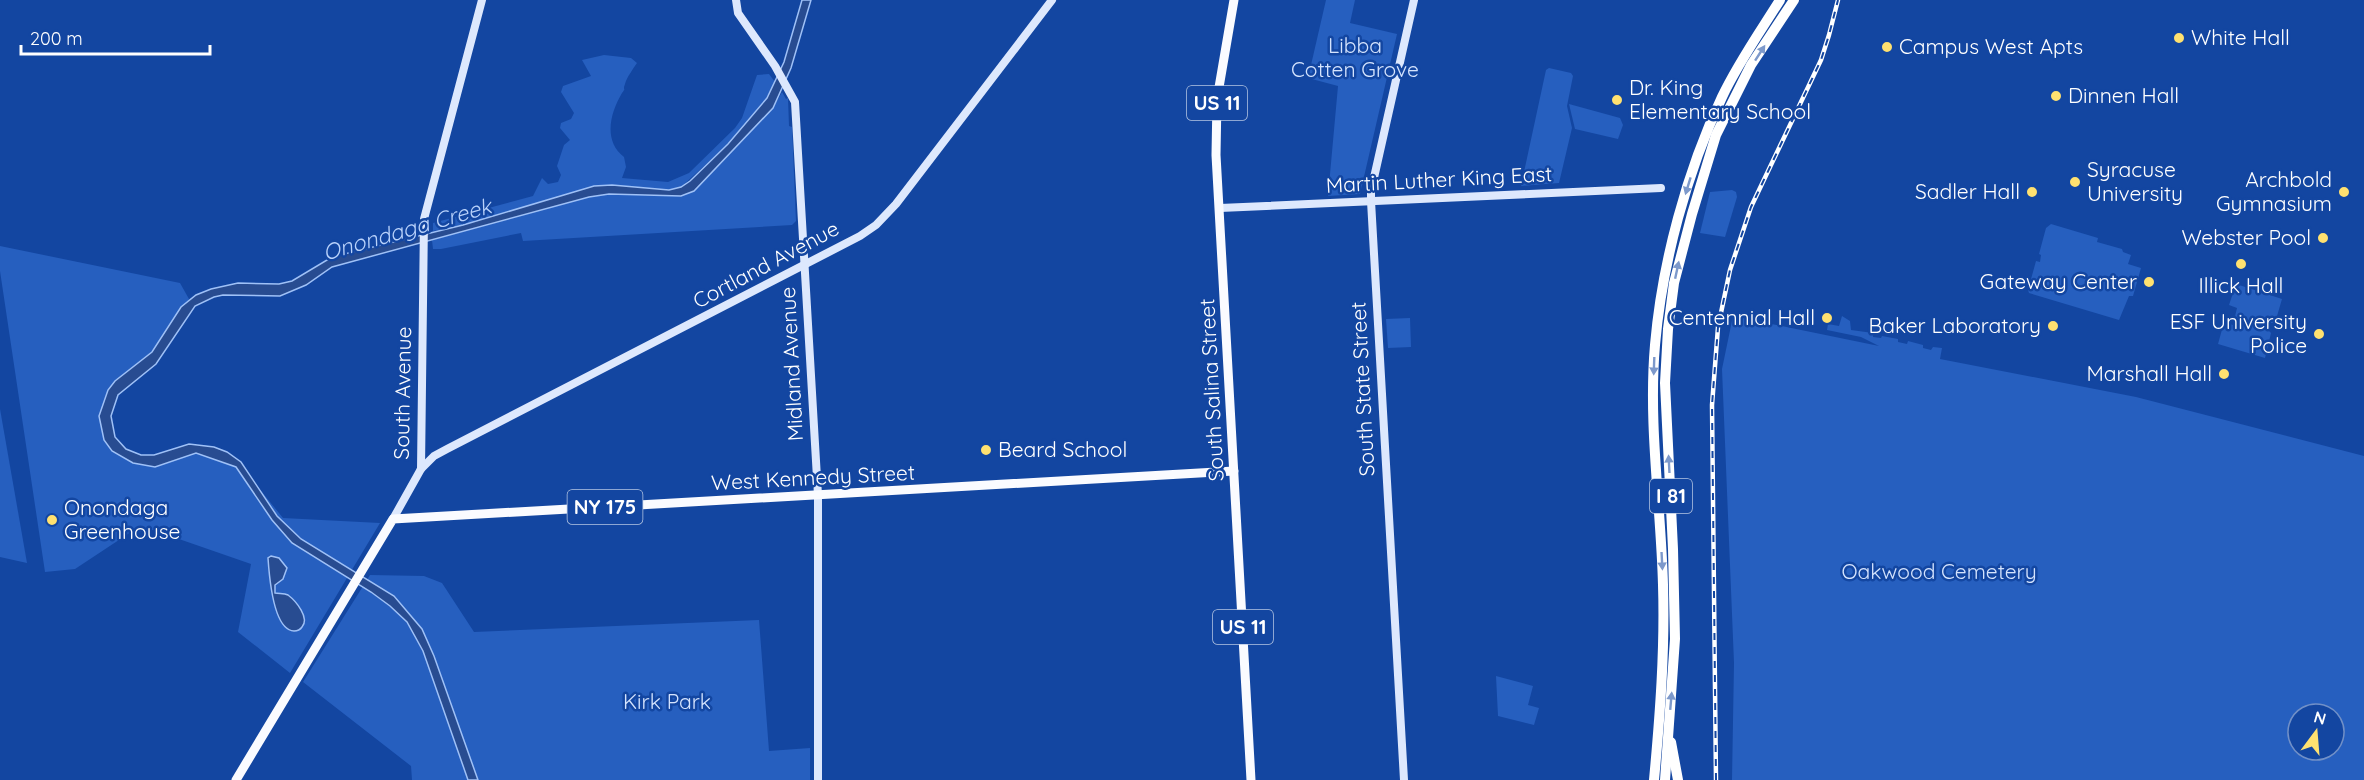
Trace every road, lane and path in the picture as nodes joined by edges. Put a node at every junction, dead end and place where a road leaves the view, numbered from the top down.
1 (482, 0) edge
2 (736, 0) edge
3 (1052, 0) edge
4 (1234, 0) edge
5 (1414, 0) edge
6 (1780, 0) edge
7 (1794, 0) edge
8 (1702, 160) junction
9 (1660, 188) dead end
10 (1371, 201) junction
11 (1220, 208) junction
12 (1686, 213) junction
13 (804, 266) junction
14 (434, 456) junction
15 (420, 458) junction
16 (421, 469) junction
17 (1234, 471) junction
18 (818, 495) junction
19 (393, 519) junction
20 (1668, 730) junction
21 (236, 780) edge
22 (818, 780) edge
23 (1251, 780) edge
24 (1404, 780) edge
25 (1654, 780) edge
26 (1665, 780) edge
27 (1678, 780) edge

1 - 15 street, South Avenue
2 - 13 street, Midland Avenue
3 - 13 street, Cortland Avenue
4 - 11 main road, South Salina Street / US 11
5 - 10 street, South State Street
6 - 8 highway, I 81
8 -> 7 highway, I 81
8 - 12 highway, I 81
9 - 10 street, Martin Luther King East
10 - 11 street, Martin Luther King East
10 - 24 street, South State Street
11 - 17 main road, South Salina Street / US 11
20 -> 12 highway, I 81
12 -> 25 highway, I 81
13 - 14 street, Cortland Avenue
13 - 18 street, Midland Avenue
14 - 15 street
14 - 16 street, Cortland Avenue
15 - 16 street, South Avenue
16 - 19 street, South Avenue
17 - 18 main road, West Kennedy Street / NY 175
17 - 23 main road, South Salina Street / US 11
18 - 19 main road, West Kennedy Street / NY 175
18 - 22 street, Midland Avenue
19 - 21 main road, South Avenue
20 - 26 highway, I 81
20 - 27 highway

